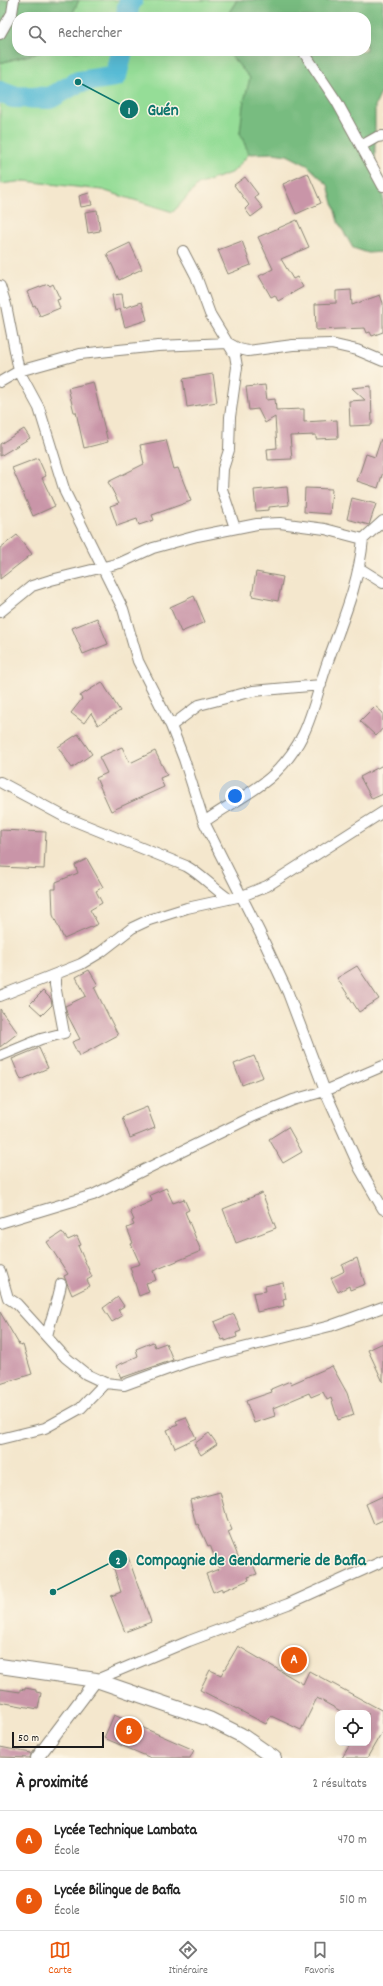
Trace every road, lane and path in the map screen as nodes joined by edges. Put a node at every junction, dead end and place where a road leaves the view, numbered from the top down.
1 (14, 0) edge
2 (12, 12) edge
3 (12, 13) edge
4 (0, 34) edge
5 (306, 56) edge
6 (383, 136) edge
7 (361, 146) junction
8 (383, 186) edge
9 (183, 251) dead end
10 (0, 286) edge
11 (228, 343) junction
12 (383, 361) edge
13 (19, 371) junction
14 (0, 382) edge
15 (383, 521) edge
16 (235, 528) junction
17 (363, 538) junction
18 (102, 567) junction
19 (359, 568) junction
20 (383, 583) edge
21 (0, 612) edge
22 (321, 685) junction
23 (171, 726) junction
24 (0, 782) edge
25 (383, 812) edge
26 (204, 822) junction
27 (242, 896) junction
28 (229, 899) junction
29 (55, 975) junction
30 (0, 996) edge
31 (0, 1056) edge
32 (383, 1066) edge
33 (325, 1091) junction
34 (383, 1209) edge
35 (0, 1223) edge
36 (0, 1271) edge
37 (60, 1284) dead end
38 (383, 1307) edge
39 (47, 1337) junction
40 (105, 1383) junction
41 (0, 1439) edge
42 (383, 1561) edge
43 (0, 1666) edge
44 (96, 1680) junction
45 (37, 1758) edge
46 (274, 1758) edge

1 - 2 street
3 - 4 street
5 - 7 street
6 - 7 street
7 - 8 street
9 - 11 street
10 - 13 street
11 - 12 street
11 - 13 street
11 - 16 street
13 - 14 street
13 - 18 street
15 - 17 street
16 - 17 street
16 - 18 street
17 - 19 street
18 - 21 street
18 - 23 street
19 - 20 street
19 - 22 street
22 - 23 street
22 - 26 street
23 - 26 street
24 - 28 street
25 - 27 street
26 - 27 street
27 - 28 street
27 - 33 street
28 - 29 street
29 - 30 street
29 - 31 street
32 - 33 street
33 - 34 street
33 - 35 street
36 - 39 street
37 - 39 street
38 - 40 street
39 - 40 street
40 - 41 street
42 - 44 street
43 - 44 main road
44 - 45 street
44 - 46 main road

